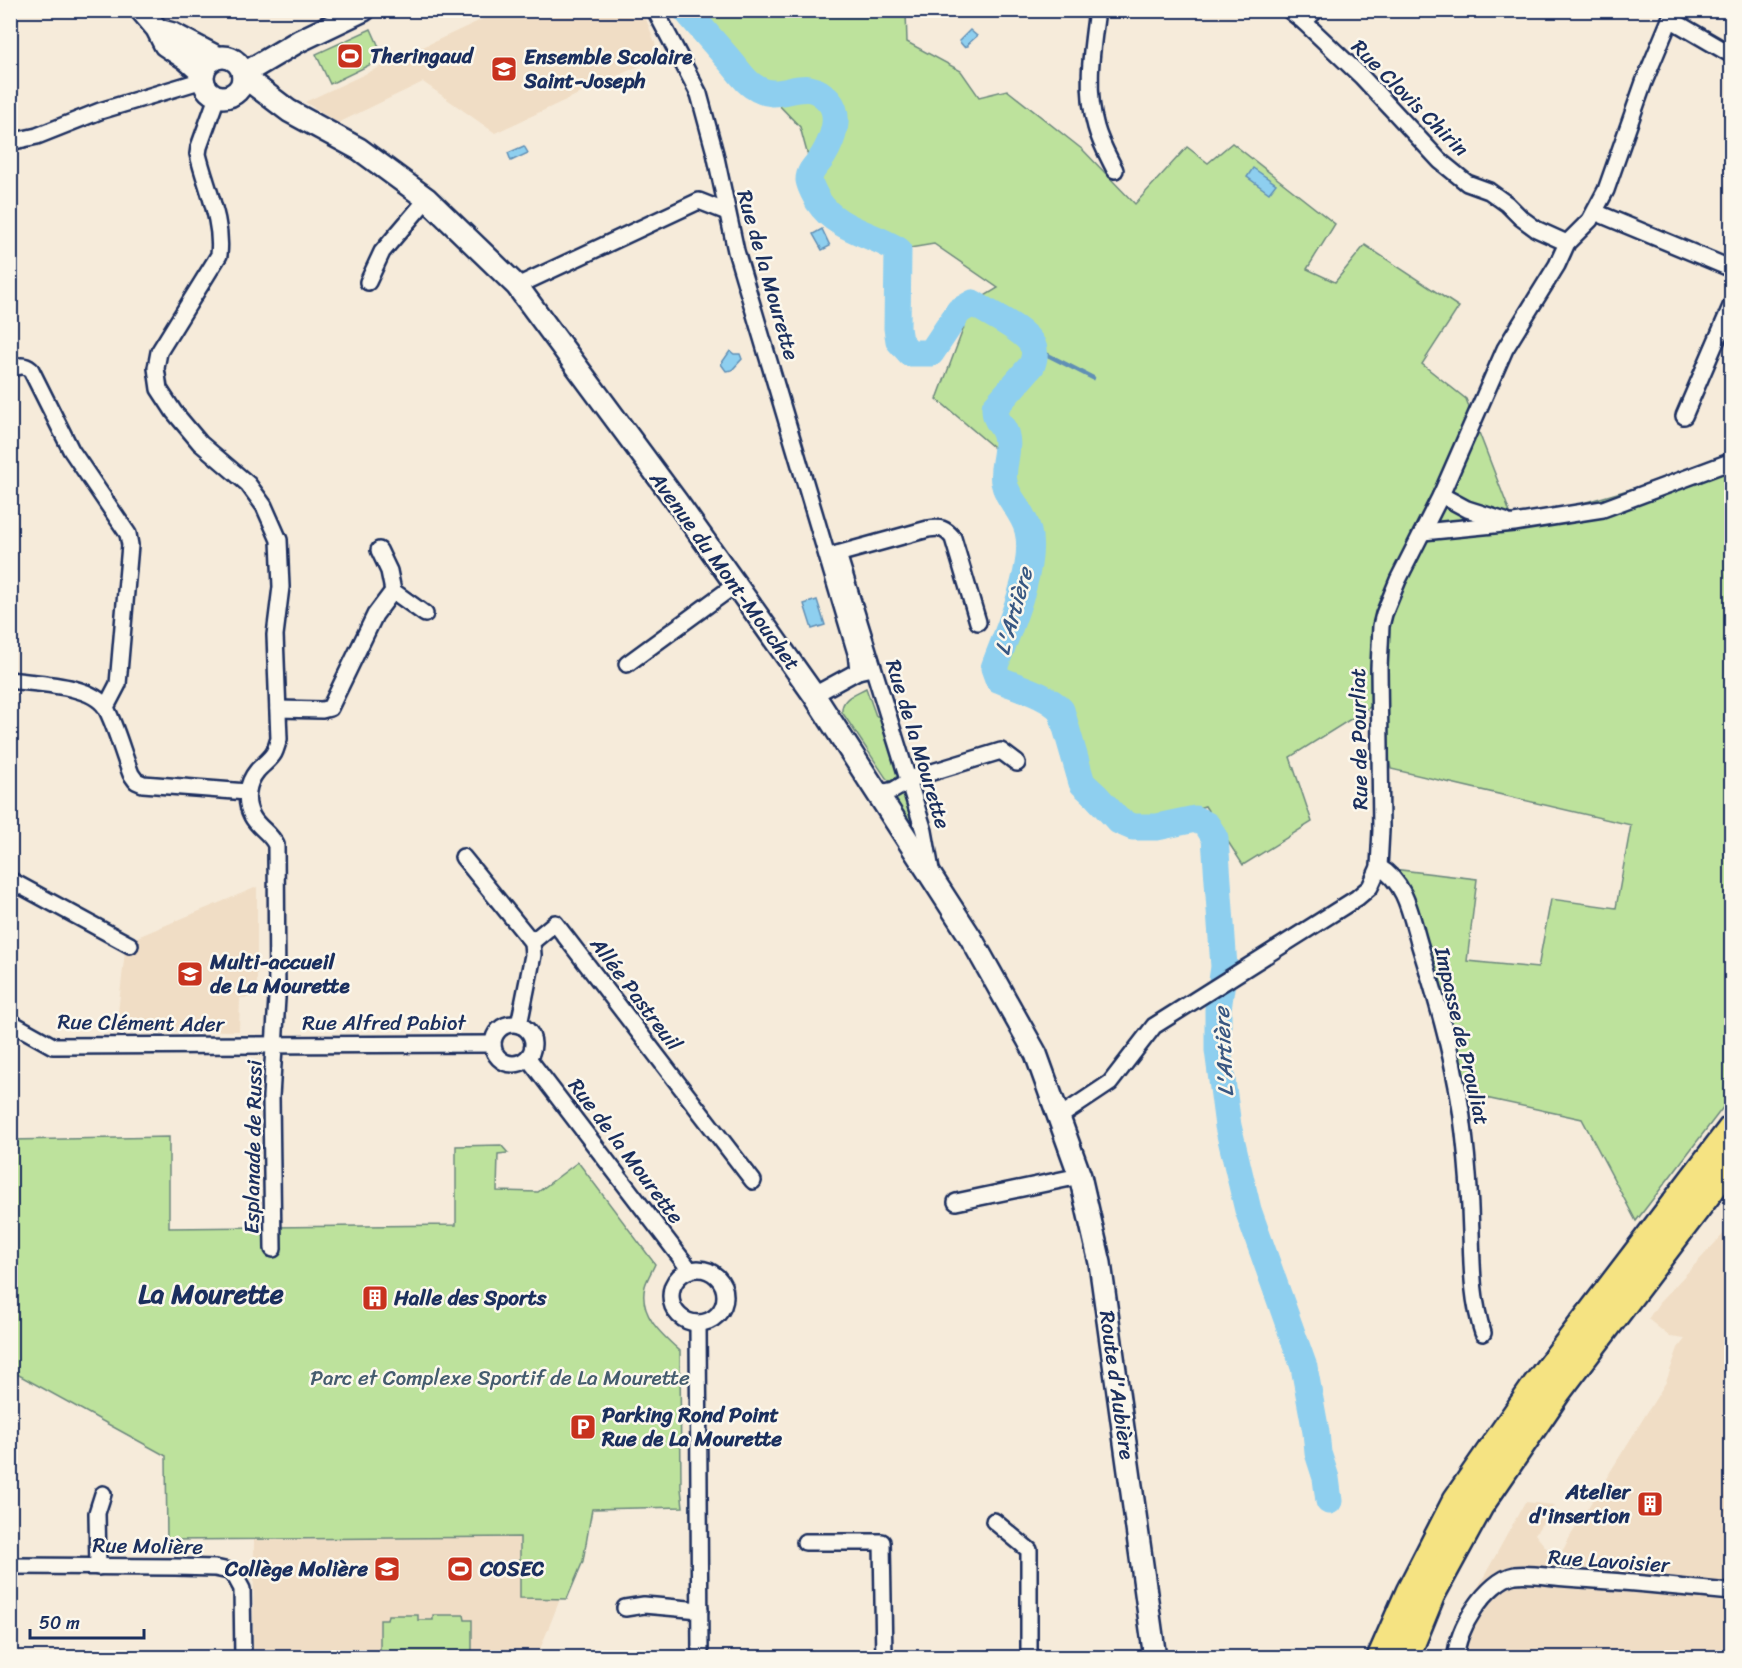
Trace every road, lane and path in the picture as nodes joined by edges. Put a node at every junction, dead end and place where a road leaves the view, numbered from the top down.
1 (141, 10) edge
2 (364, 10) edge
3 (655, 10) edge
4 (1097, 10) edge
5 (1289, 10) edge
6 (1316, 10) edge
7 (1672, 15) edge
8 (1304, 22) junction
9 (157, 29) junction
10 (299, 41) junction
11 (1731, 55) edge
12 (273, 56) junction
13 (232, 76) junction
14 (203, 77) junction
15 (283, 106) junction
16 (11, 140) edge
17 (1115, 170) dead end
18 (427, 199) junction
19 (727, 212) junction
20 (1595, 212) junction
21 (1567, 243) junction
22 (1731, 269) edge
23 (368, 282) dead end
24 (518, 286) junction
25 (1731, 304) edge
26 (10, 369) edge
27 (1684, 416) dead end
28 (1731, 461) edge
29 (1441, 495) junction
30 (1514, 524) junction
31 (1423, 532) junction
32 (379, 550) dead end
33 (833, 555) junction
34 (735, 585) junction
35 (393, 591) junction
36 (425, 614) dead end
37 (978, 622) dead end
38 (627, 664) dead end
39 (865, 669) junction
40 (10, 680) edge
41 (814, 695) junction
42 (105, 707) junction
43 (278, 709) junction
44 (1017, 763) dead end
45 (908, 783) junction
46 (874, 789) junction
47 (247, 792) junction
48 (464, 857) dead end
49 (1379, 867) junction
50 (10, 879) edge
51 (933, 879) junction
52 (532, 942) junction
53 (130, 945) dead end
54 (10, 1022) edge
55 (519, 1025) junction
56 (276, 1044) junction
57 (493, 1044) junction
58 (528, 1058) junction
59 (1059, 1117) junction
60 (1731, 1129) edge
61 (1731, 1161) edge
62 (1080, 1176) junction
63 (753, 1181) dead end
64 (956, 1202) dead end
65 (273, 1249) dead end
66 (690, 1270) junction
67 (698, 1324) junction
68 (1483, 1333) dead end
69 (104, 1494) dead end
70 (994, 1521) dead end
71 (805, 1542) dead end
72 (10, 1566) edge
73 (99, 1567) junction
74 (1731, 1592) edge
75 (625, 1608) dead end
76 (700, 1610) junction
77 (243, 1658) edge
78 (700, 1658) edge
79 (884, 1658) edge
80 (1029, 1658) edge
81 (1155, 1658) edge
82 (1381, 1658) edge
83 (1405, 1658) edge
84 (1456, 1658) edge

1 - 9 main road, Avenue du Mont-Mouchet
2 - 10 main road
3 - 19 street, Rue de la Mourette
4 - 17 street
5 - 8 street, Rue Clovis Chirin
6 - 8 street
7 - 11 street
7 - 20 street, Rue de Pourliat
8 - 21 street, Rue Clovis Chirin
9 - 13 main road, Avenue du Mont-Mouchet
9 - 14 main road, Avenue du Mont-Mouchet
10 - 12 main road
10 - 13 main road
12 - 13 main road
12 - 15 main road
13 - 14 main road, Avenue du Mont-Mouchet
13 - 15 main road, Avenue du Mont-Mouchet
13 - 43 street
14 - 16 street
15 - 18 main road, Avenue du Mont-Mouchet
18 - 23 street
18 - 24 main road, Avenue du Mont-Mouchet
19 - 24 street
19 - 33 street, Rue de la Mourette
20 - 21 street, Rue de Pourliat
20 - 22 street
21 - 29 street, Rue de Pourliat
24 - 34 main road, Avenue du Mont-Mouchet
25 - 27 street
26 - 42 street
28 - 30 street
29 - 30 street
29 - 31 street, Rue de Pourliat
30 - 31 street
31 - 49 street, Rue de Pourliat
32 - 35 street
33 - 37 street
33 - 39 street, Rue de la Mourette
34 - 38 street
34 - 41 main road, Avenue du Mont-Mouchet
35 - 36 street
35 - 43 street
39 - 41 street, Rue de la Mourette
39 - 45 street, Rue de la Mourette
40 - 42 street
41 - 46 main road, Avenue du Mont-Mouchet
42 - 47 street
43 - 47 street
44 - 45 street
45 - 46 street
45 - 51 street, Rue de la Mourette
46 - 51 main road, Avenue du Mont-Mouchet
47 - 56 street, Esplanade de Russi
48 - 52 street
49 - 59 street, Rue de Pourliat
49 - 68 street, Impasse de Prouliat
50 - 53 street
51 - 59 main road, Avenue du Mont-Mouchet
52 - 55 street
52 - 63 street, Allée Pastreuil
54 - 56 street, Rue Clément Ader
55 - 57 street
55 - 58 street
56 - 57 street, Rue Alfred Pabiot
56 - 65 street, Esplanade de Russi
57 - 58 street
58 - 66 street, Rue de la Mourette
59 - 62 main road, Route d'Aubière
60 - 82 highway
61 - 83 highway
62 - 64 street
62 - 81 main road, Route d'Aubière
66 - 67 street
66 - 67 street
67 - 76 street
69 - 73 street
70 - 80 street
71 - 79 street
72 - 73 street, Rue Molière
73 - 77 street, Rue Molière
74 - 84 street, Rue Lavoisier
75 - 76 street
76 - 78 street

